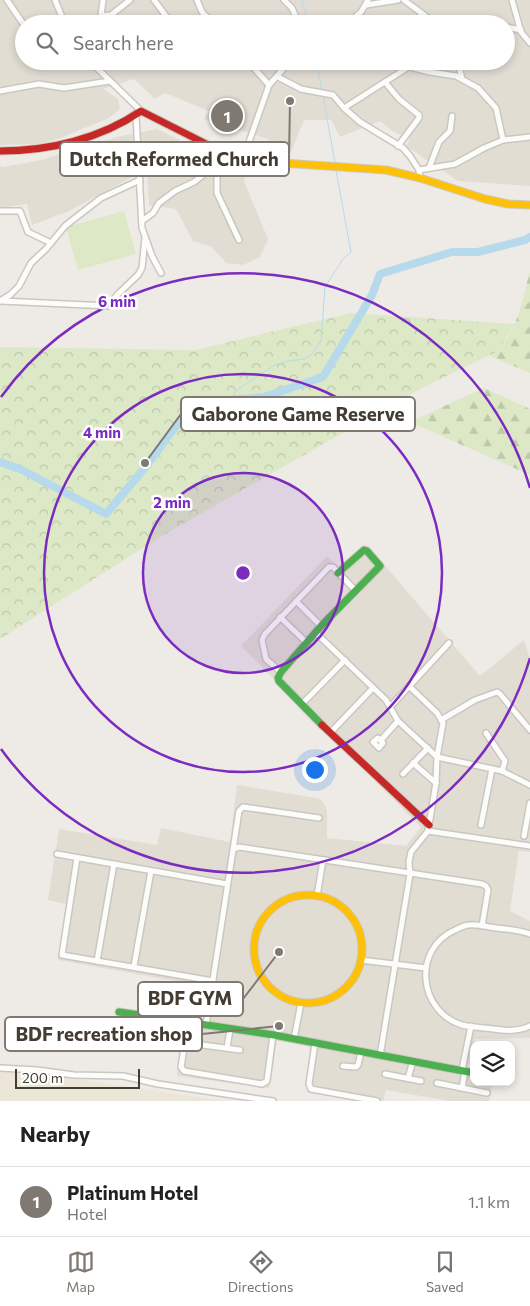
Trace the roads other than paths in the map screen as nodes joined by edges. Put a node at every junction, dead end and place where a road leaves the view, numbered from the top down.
1 (7, 0) edge
2 (55, 0) edge
3 (103, 0) edge
4 (130, 0) edge
5 (154, 0) edge
6 (197, 0) edge
7 (284, 0) edge
8 (398, 0) edge
9 (404, 0) edge
10 (512, 0) edge
11 (367, 2) edge
12 (424, 14) edge
13 (17, 15) edge
14 (61, 15) edge
15 (106, 15) edge
16 (108, 15) edge
17 (165, 15) edge
18 (205, 15) edge
19 (295, 15) edge
20 (358, 15) edge
21 (515, 29) edge
22 (521, 30) junction
23 (530, 43) edge
24 (99, 70) edge
25 (256, 70) edge
26 (283, 70) edge
27 (404, 70) edge
28 (423, 70) edge
29 (460, 70) edge
30 (278, 76) junction
31 (462, 79) junction
32 (110, 81) junction
33 (385, 82) junction
34 (269, 85) junction
35 (0, 91) edge
36 (344, 108) junction
37 (139, 113) junction
38 (452, 116) dead end
39 (530, 137) edge
40 (503, 140) junction
41 (398, 146) junction
42 (0, 151) edge
43 (228, 155) junction
44 (244, 159) junction
45 (217, 164) junction
46 (430, 168) junction
47 (419, 170) junction
48 (420, 178) junction
49 (140, 180) junction
50 (530, 205) edge
51 (0, 211) edge
52 (142, 221) junction
53 (145, 238) junction
54 (239, 240) dead end
55 (51, 243) junction
56 (161, 273) dead end
57 (0, 301) edge
58 (338, 572) junction
59 (355, 590) junction
60 (296, 601) junction
61 (280, 617) junction
62 (321, 626) junction
63 (316, 633) junction
64 (308, 643) junction
65 (448, 643) dead end
66 (345, 660) junction
67 (281, 672) junction
68 (409, 686) junction
69 (373, 688) junction
70 (302, 704) junction
71 (390, 706) junction
72 (442, 720) junction
73 (398, 721) junction
74 (530, 730) edge
75 (330, 733) junction
76 (486, 733) dead end
77 (381, 740) dead end
78 (428, 748) junction
79 (437, 757) junction
80 (413, 763) junction
81 (492, 769) junction
82 (502, 771) junction
83 (403, 774) dead end
84 (436, 783) junction
85 (530, 785) edge
86 (530, 803) edge
87 (319, 818) dead end
88 (481, 825) dead end
89 (428, 828) junction
90 (524, 836) dead end
91 (530, 846) edge
92 (234, 848) junction
93 (57, 854) dead end
94 (77, 858) junction
95 (323, 860) junction
96 (114, 864) junction
97 (151, 871) junction
98 (410, 874) junction
99 (227, 884) junction
100 (317, 896) junction
101 (482, 926) junction
102 (530, 934) edge
103 (361, 960) junction
104 (97, 961) junction
105 (395, 965) junction
106 (134, 966) junction
107 (426, 968) junction
108 (213, 981) junction
109 (301, 1003) junction
110 (119, 1012) dead end
111 (188, 1022) junction
112 (206, 1025) junction
113 (472, 1026) junction
114 (530, 1026) edge
115 (230, 1029) junction
116 (273, 1035) junction
117 (294, 1039) junction
118 (315, 1043) junction
119 (195, 1044) dead end
120 (227, 1048) junction
121 (240, 1050) dead end
122 (361, 1052) junction
123 (380, 1056) junction
124 (413, 1061) junction
125 (343, 1066) dead end
126 (0, 1068) edge
127 (464, 1071) junction
128 (470, 1072) edge
129 (384, 1074) dead end
130 (408, 1078) junction
131 (421, 1081) dead end
132 (437, 1083) dead end
133 (462, 1088) junction
134 (487, 1093) dead end
135 (377, 1100) edge
136 (273, 1101) edge

1 - 13 street
2 - 14 street
3 - 15 street
4 - 16 street
5 - 17 street
6 - 18 street
7 - 19 street
8 - 11 street
9 - 12 street
10 - 22 street
11 - 20 street
21 - 22 street
22 - 23 street
24 - 32 street
25 - 34 street
26 - 30 street
27 - 33 street
28 - 31 street
29 - 31 street
30 - 34 street
30 - 36 street
31 - 40 street
32 - 35 street
32 - 37 street
33 - 36 street
33 - 41 street
34 - 44 street
36 - 41 street
37 - 42 street
37 - 43 street
37 - 49 street
38 - 46 street
39 - 40 street
40 - 46 street
41 - 47 street
43 - 44 street
43 - 45 street
44 - 48 street
45 - 52 street
45 - 54 street
46 - 47 street
47 - 48 street
48 - 50 street
49 - 52 street
49 - 55 street
51 - 55 street
52 - 53 street
53 - 56 street
53 - 57 street
55 - 57 street
58 - 59 street
58 - 59 street
58 - 60 street
59 - 62 street
60 - 61 street
60 - 62 street
61 - 64 street
61 - 67 street
62 - 63 street
63 - 64 street
63 - 66 street
64 - 67 street
65 - 68 street
66 - 69 street
66 - 70 street
67 - 70 street
68 - 71 street
68 - 72 street
69 - 71 street
69 - 75 street
70 - 75 street
71 - 73 street
72 - 74 street
72 - 79 street
73 - 77 street
73 - 78 street
75 - 89 street
76 - 82 street
78 - 79 street
78 - 80 street
79 - 81 street
79 - 84 street
80 - 83 street
80 - 84 street
81 - 82 street
81 - 88 street
82 - 85 street
84 - 89 street
86 - 90 street
87 - 92 street
89 - 91 street
89 - 98 street
92 - 95 street
92 - 99 street
93 - 94 street
94 - 96 street
94 - 104 street
95 - 98 street
95 - 100 street
96 - 97 street
96 - 104 street
97 - 99 street
97 - 106 street
98 - 101 street
98 - 105 street
99 - 108 street
100 - 103 street
100 - 109 street
101 - 102 street
101 - 107 street
103 - 105 street
103 - 109 street
104 - 106 street
105 - 107 street
105 - 123 street
106 - 108 street
107 - 113 street
108 - 112 street
109 - 117 street
110 - 111 street
111 - 112 street
111 - 116 street
112 - 115 street
113 - 114 street
113 - 127 street
115 - 116 street
115 - 120 street
116 - 117 street
117 - 118 street
118 - 122 street
118 - 135 street
119 - 120 street
120 - 121 street
122 - 123 street
122 - 125 street
123 - 124 street
124 - 127 street
124 - 130 street
126 - 136 street
127 - 128 street
127 - 133 street
129 - 130 street
130 - 131 street
132 - 133 street
133 - 134 street

